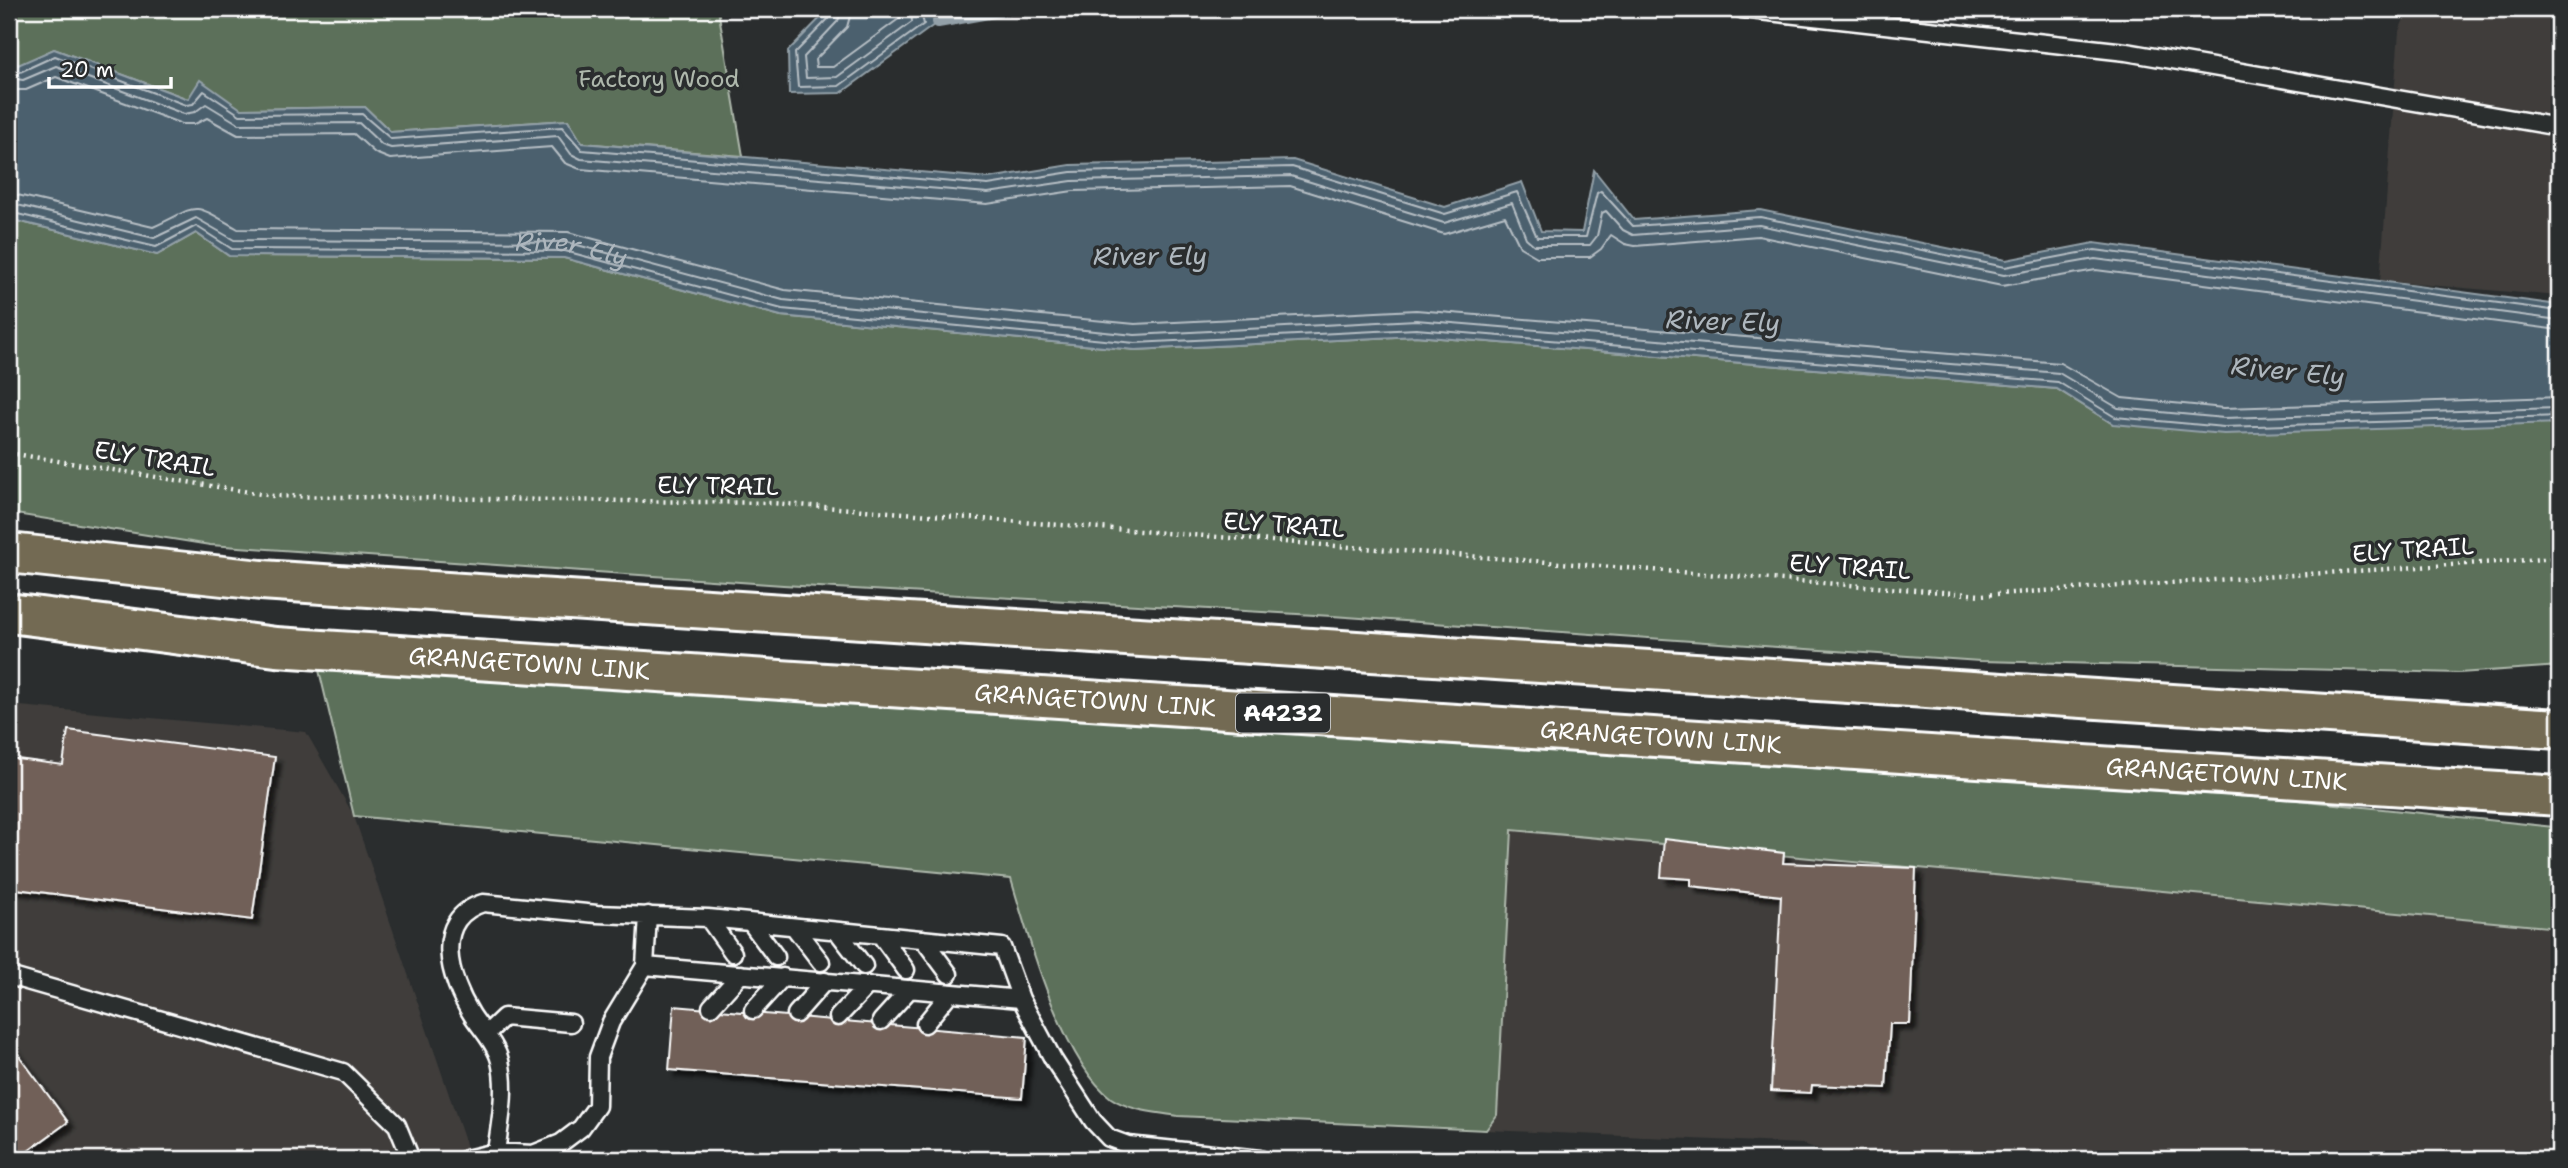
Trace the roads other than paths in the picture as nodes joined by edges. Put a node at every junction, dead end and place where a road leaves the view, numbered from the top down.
1 (1741, 9) edge
2 (2559, 127) edge
3 (9, 553) edge
4 (9, 613) edge
5 (2559, 709) edge
6 (2457, 721) junction
7 (2559, 729) edge
8 (2559, 796) edge
9 (649, 915) junction
10 (708, 918) junction
11 (751, 923) junction
12 (794, 927) junction
13 (837, 931) junction
14 (881, 936) junction
15 (923, 939) junction
16 (733, 953) dead end
17 (776, 957) dead end
18 (821, 962) dead end
19 (645, 966) junction
20 (864, 966) dead end
21 (906, 970) dead end
22 (741, 974) junction
23 (948, 974) dead end
24 (9, 976) edge
25 (783, 977) junction
26 (825, 981) junction
27 (868, 985) junction
28 (909, 989) junction
29 (950, 993) junction
30 (1021, 999) junction
31 (711, 1007) dead end
32 (753, 1010) dead end
33 (796, 1014) dead end
34 (838, 1017) dead end
35 (881, 1021) dead end
36 (571, 1023) dead end
37 (925, 1024) dead end
38 (486, 1034) junction
39 (496, 1152) junction
40 (411, 1159) edge
41 (466, 1159) edge
42 (1260, 1159) edge

1 - 2 lane
3 - 6 main road
4 - 8 main road, GRANGETOWN LINK / A4232
5 - 6 main road
6 - 7 main road
9 - 10 lane
9 - 19 lane
9 - 38 lane
10 - 11 lane
10 - 16 lane
11 - 12 lane
11 - 17 lane
12 - 13 lane
12 - 18 lane
13 - 14 lane
13 - 20 lane
14 - 15 lane
14 - 21 lane
15 - 23 lane
15 - 30 lane
19 - 22 lane
19 - 39 lane
22 - 25 lane
22 - 31 lane
24 - 40 lane
25 - 26 lane
25 - 32 lane
26 - 27 lane
26 - 33 lane
27 - 28 lane
27 - 34 lane
28 - 29 lane
28 - 35 lane
29 - 30 lane
29 - 37 lane
30 - 42 lane
36 - 38 lane
38 - 39 lane
39 - 41 lane

